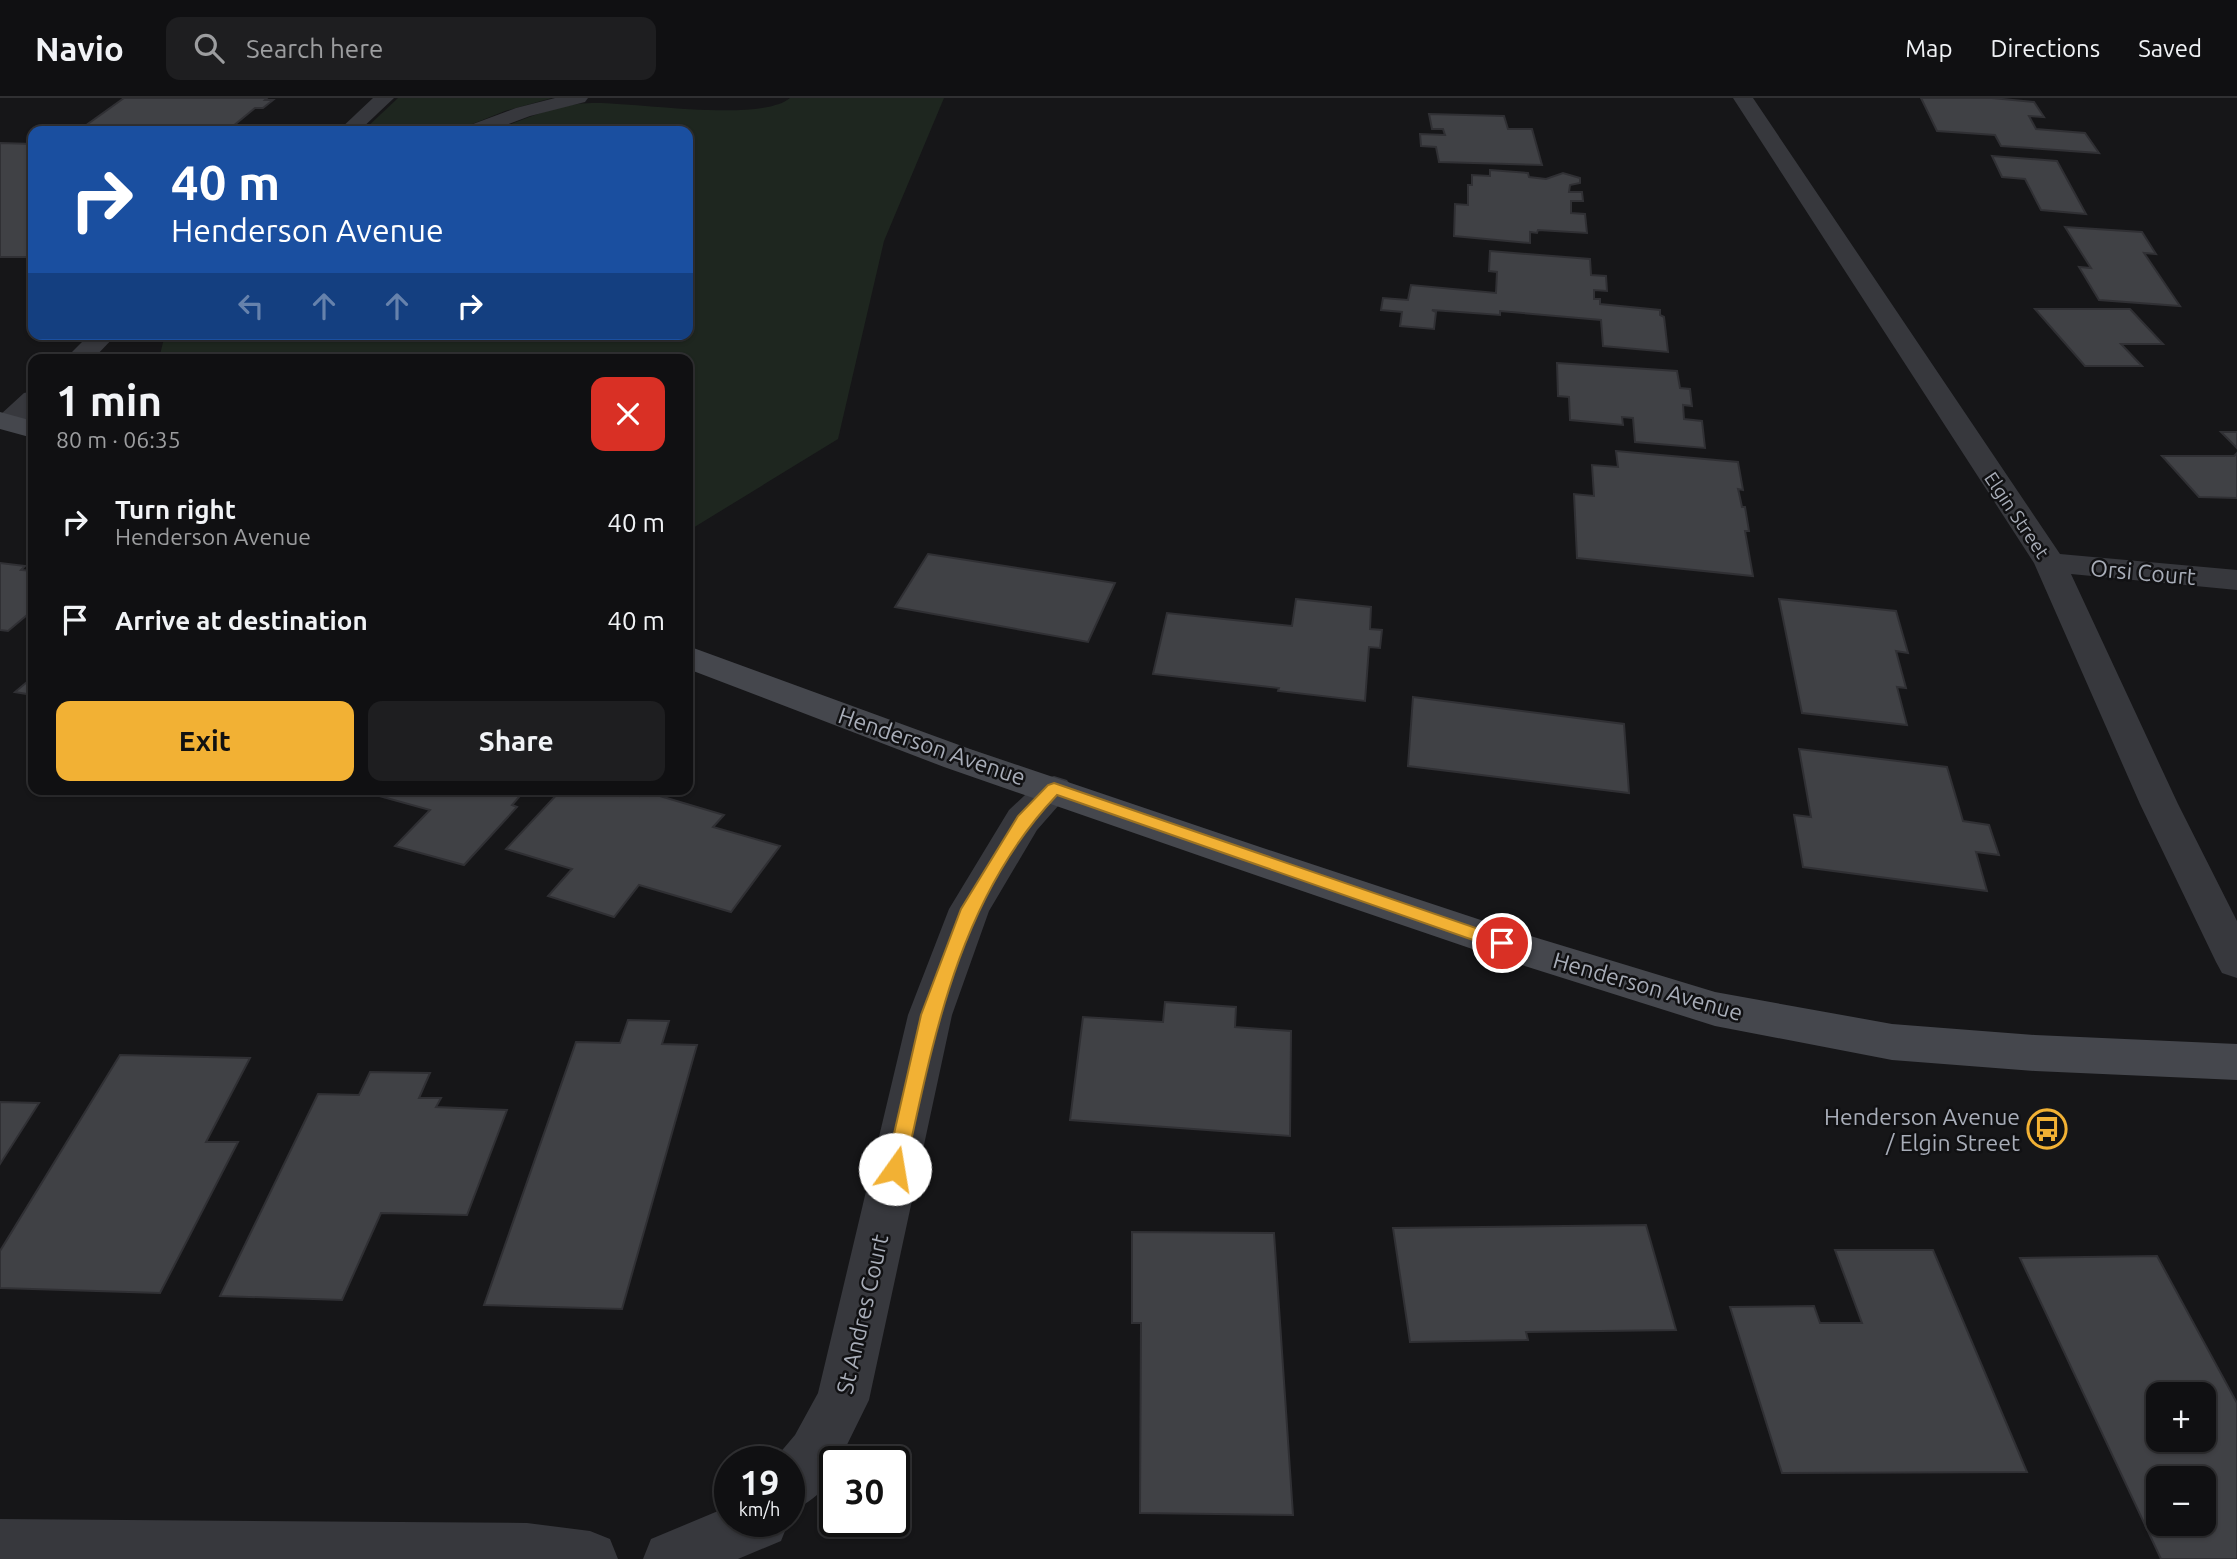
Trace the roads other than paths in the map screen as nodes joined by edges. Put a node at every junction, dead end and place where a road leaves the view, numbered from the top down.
1 (384, 98) edge
2 (578, 98) edge
3 (1743, 98) edge
4 (353, 126) edge
5 (485, 126) edge
6 (99, 340) edge
7 (83, 354) edge
8 (28, 406) edge
9 (14, 424) edge
10 (2050, 563) junction
11 (2237, 580) edge
12 (693, 659) edge
13 (1054, 789) junction
14 (2237, 962) edge
15 (2237, 1062) edge
16 (805, 1465) edge
17 (723, 1537) edge
18 (0, 1547) edge
19 (590, 1559) edge
20 (671, 1559) edge

1 - 4 lane
2 - 5 lane
3 - 10 street, Elgin Street
6 - 7 lane
8 - 9 lane
10 - 11 street, Orsi Court
10 - 14 street, Elgin Street
12 - 13 street, Henderson Avenue
13 - 15 street, Henderson Avenue
13 - 16 street, St Andres Court
17 - 20 street
18 - 19 street

